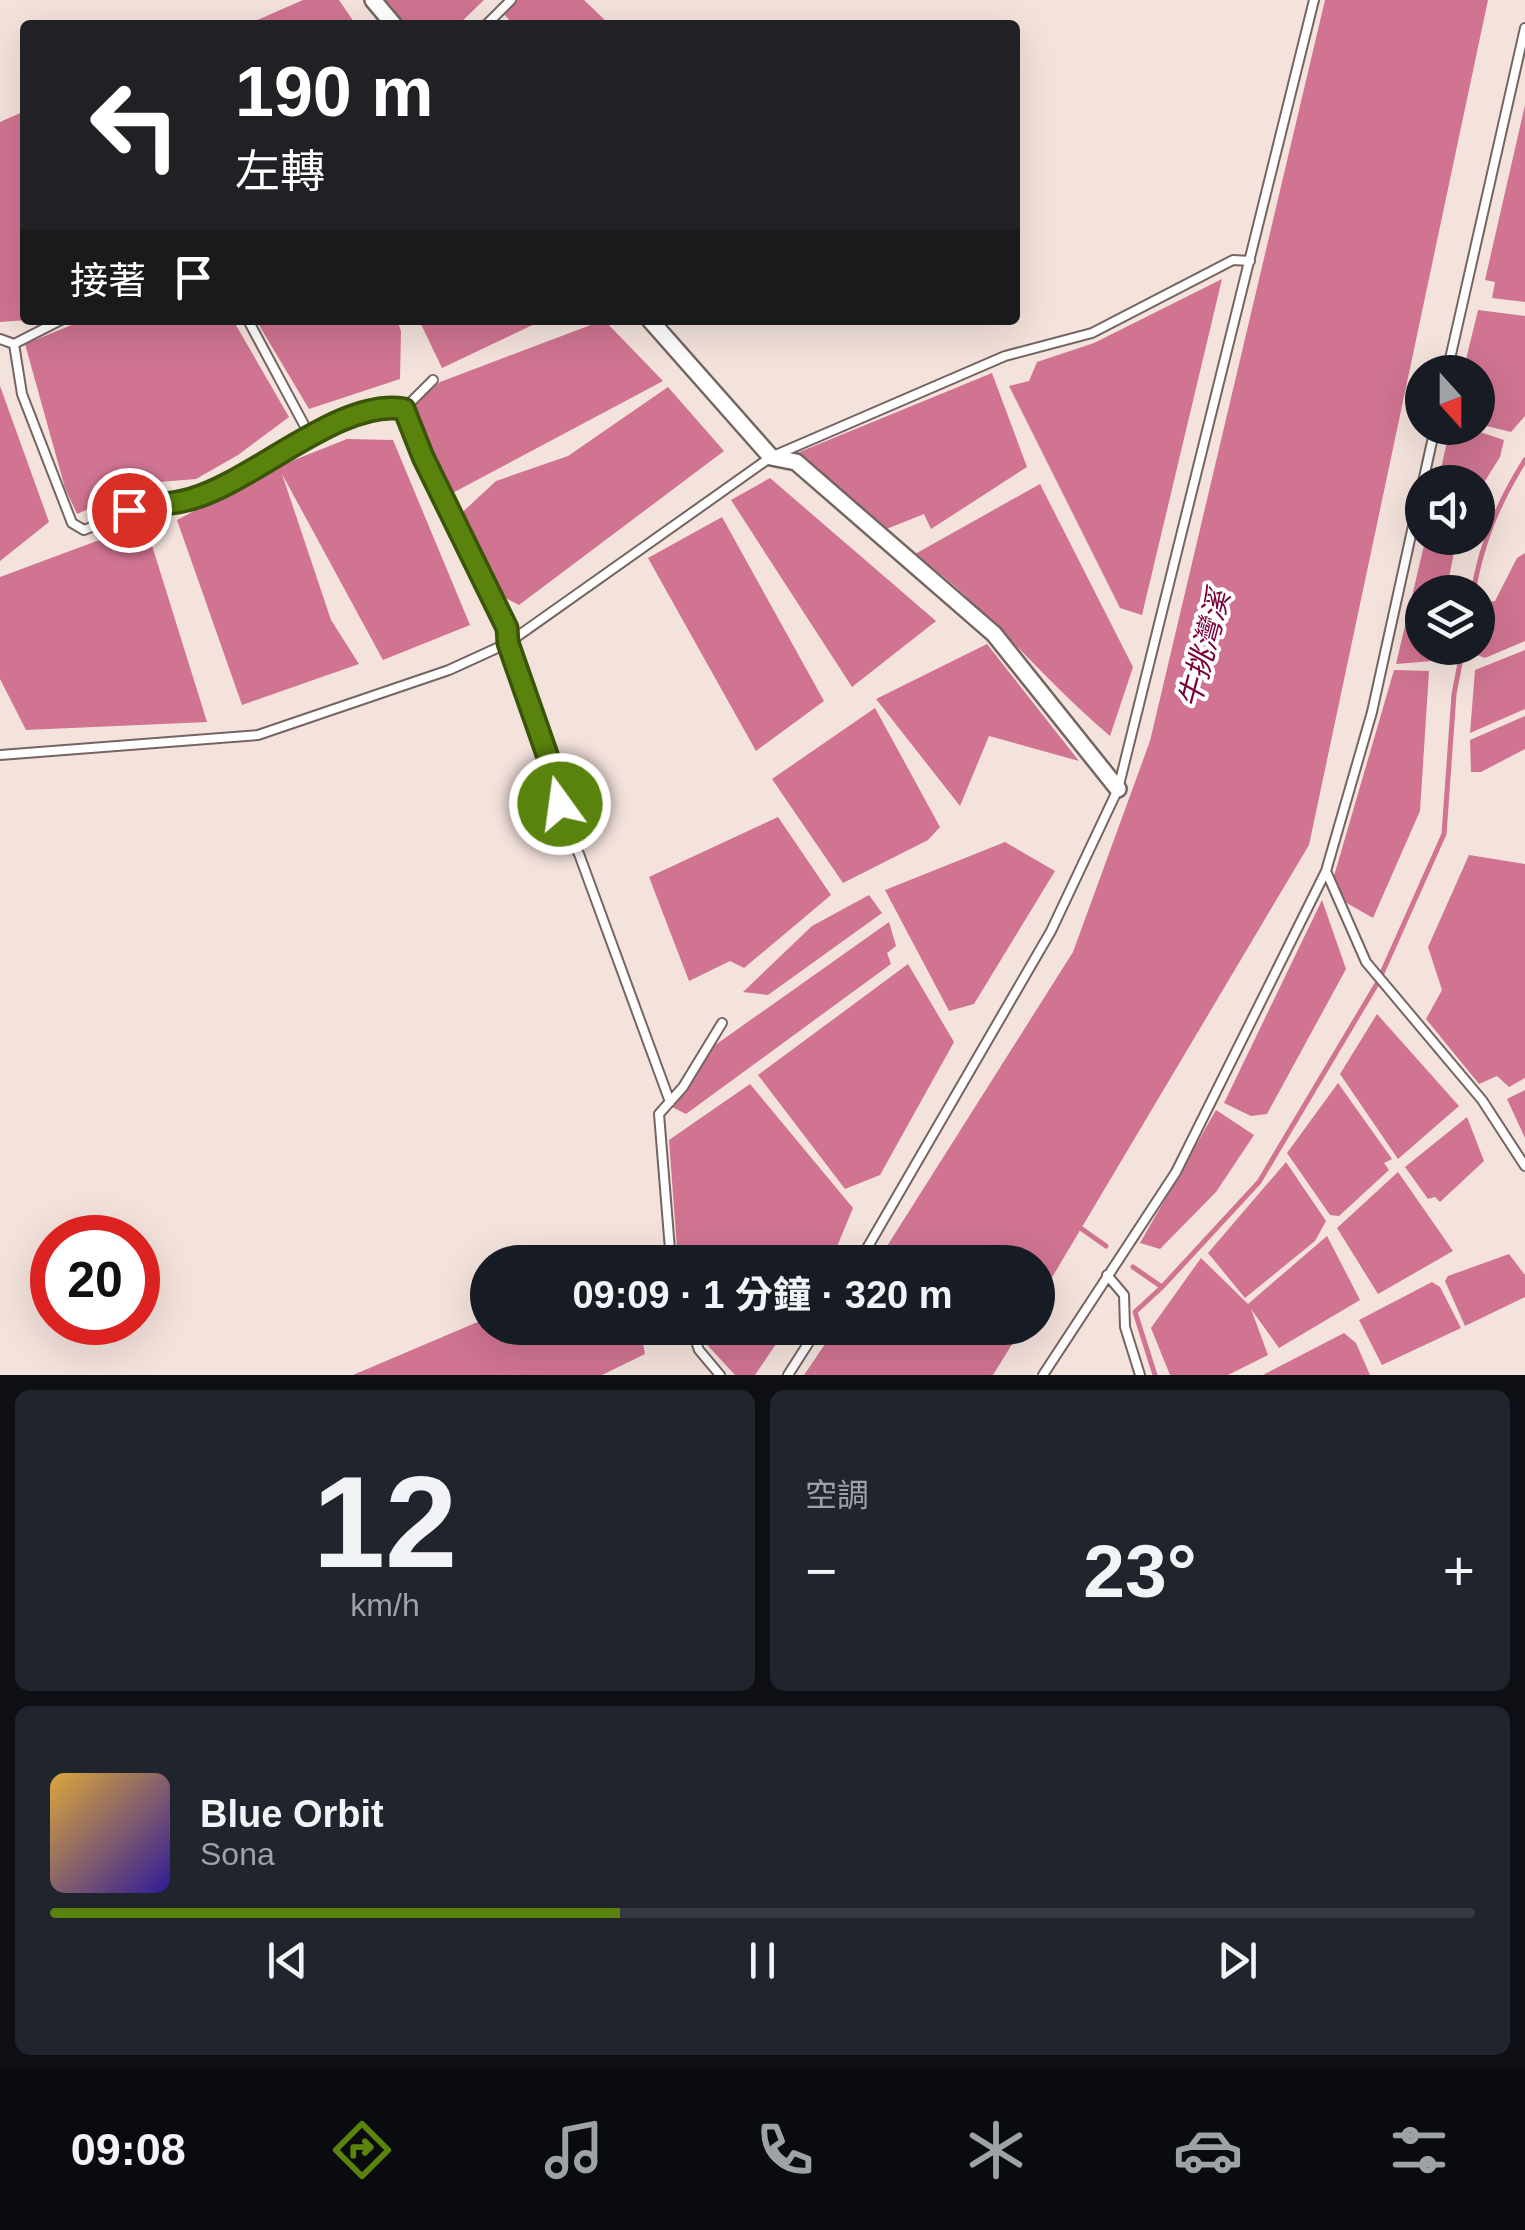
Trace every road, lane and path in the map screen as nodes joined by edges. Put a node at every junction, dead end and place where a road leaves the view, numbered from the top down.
1 (373, 0) edge
2 (511, 0) edge
3 (1314, 0) edge
4 (390, 20) edge
5 (491, 20) edge
6 (1525, 28) edge
7 (1250, 261) junction
8 (51, 325) edge
9 (251, 325) edge
10 (654, 325) edge
11 (0, 339) edge
12 (14, 344) junction
13 (1452, 355) edge
14 (433, 380) dead end
15 (404, 409) junction
16 (309, 434) junction
17 (771, 457) junction
18 (1407, 555) edge
19 (508, 643) junction
20 (0, 755) edge
21 (1118, 789) junction
22 (1326, 871) junction
23 (722, 1023) dead end
24 (670, 1102) junction
25 (1525, 1166) edge
26 (669, 1245) edge
27 (869, 1245) edge
28 (1107, 1275) junction
29 (697, 1345) edge
30 (807, 1345) edge
31 (720, 1375) edge
32 (788, 1375) edge
33 (1044, 1375) edge
34 (1140, 1375) edge

1 - 4 street
2 - 5 lane
3 - 7 lane
6 - 13 lane
7 - 17 lane
7 - 21 lane
8 - 12 lane
9 - 16 lane
10 - 17 street
11 - 12 lane
12 - 16 lane
14 - 15 lane
15 - 16 lane
15 - 19 lane
17 - 19 lane
17 - 21 street
18 - 22 lane
19 - 20 lane
19 - 24 lane
21 - 27 lane
22 - 25 lane
22 - 28 lane
23 - 24 lane
24 - 26 lane
28 - 33 lane
28 - 34 lane
29 - 31 lane
30 - 32 lane

